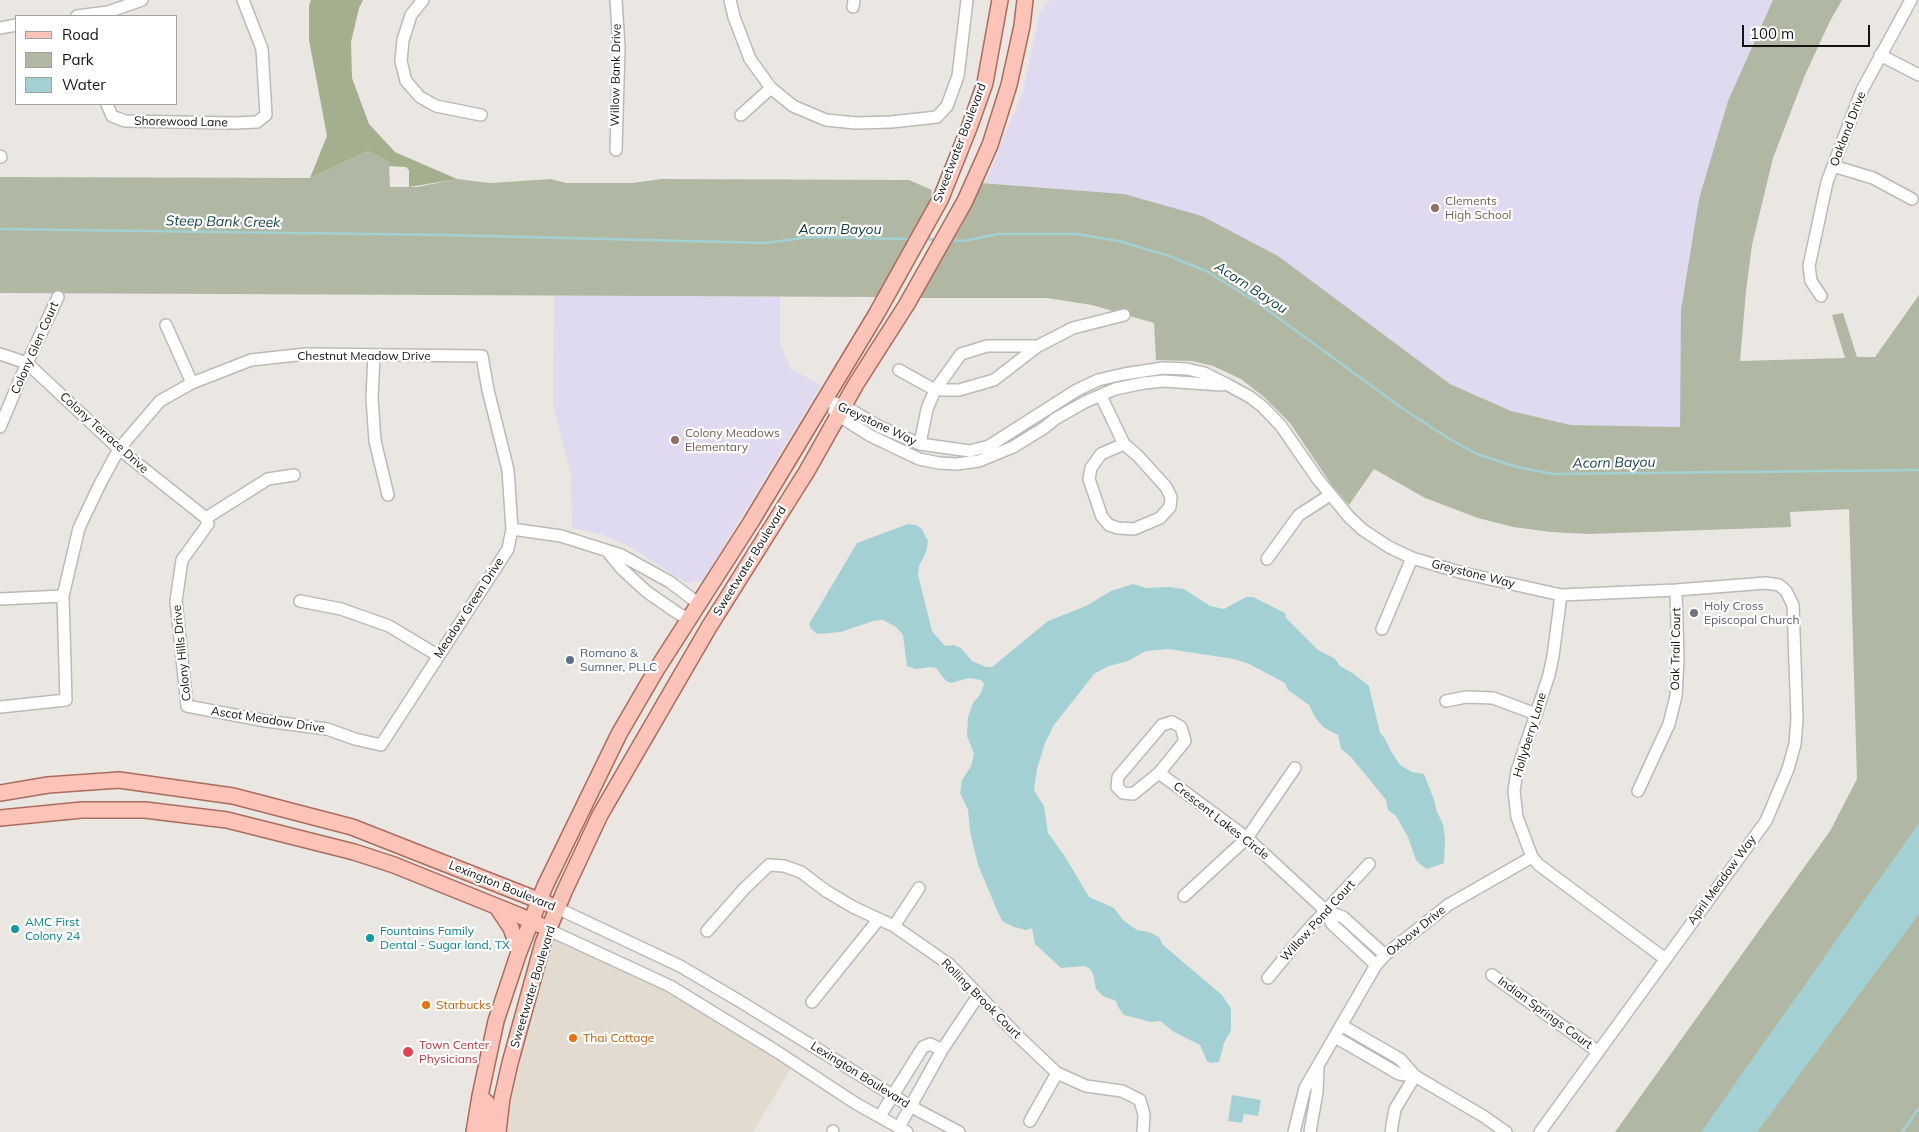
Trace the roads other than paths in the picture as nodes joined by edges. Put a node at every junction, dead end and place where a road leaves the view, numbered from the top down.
1 (142, 0) edge
2 (243, 0) edge
3 (423, 0) edge
4 (616, 0) edge
5 (730, 0) edge
6 (967, 0) edge
7 (1000, 0) edge
8 (1025, 0) edge
9 (1031, 0) edge
10 (1910, 0) edge
11 (108, 14) edge
12 (92, 15) edge
13 (1023, 18) junction
14 (15, 25) edge
15 (0, 28) edge
16 (1880, 55) junction
17 (1919, 75) edge
18 (772, 88) junction
19 (107, 105) edge
20 (481, 115) dead end
21 (741, 115) dead end
22 (616, 150) dead end
23 (1833, 166) junction
24 (1912, 199) dead end
25 (1821, 296) dead end
26 (58, 297) dead end
27 (1124, 315) dead end
28 (166, 325) dead end
29 (1038, 346) junction
30 (0, 354) edge
31 (374, 355) junction
32 (482, 356) joint
33 (27, 363) junction
34 (1163, 368) junction
35 (899, 370) dead end
36 (1164, 381) junction
37 (192, 383) junction
38 (1228, 385) junction
39 (935, 390) junction
40 (1101, 396) junction
41 (825, 400) junction
42 (841, 411) junction
43 (1038, 415) junction
44 (0, 427) edge
45 (1044, 428) junction
46 (920, 444) junction
47 (1124, 444) junction
48 (119, 449) junction
49 (294, 475) dead end
50 (388, 495) dead end
51 (1330, 495) junction
52 (206, 518) junction
53 (512, 529) junction
54 (608, 552) junction
55 (1412, 558) junction
56 (1267, 559) dead end
57 (1676, 590) junction
58 (1786, 590) joint
59 (1561, 595) junction
60 (63, 596) junction
61 (0, 599) edge
62 (300, 601) dead end
63 (699, 604) junction
64 (690, 619) junction
65 (712, 622) junction
66 (1382, 629) dead end
67 (437, 656) junction
68 (1446, 701) dead end
69 (0, 707) edge
70 (197, 708) joint
71 (1536, 714) junction
72 (618, 734) junction
73 (367, 742) joint
74 (639, 745) junction
75 (1296, 768) dead end
76 (1159, 773) junction
77 (1638, 790) dead end
78 (0, 793) edge
79 (233, 796) junction
80 (0, 818) edge
81 (227, 820) junction
82 (1247, 838) junction
83 (432, 857) junction
84 (1532, 857) junction
85 (1369, 864) dead end
86 (426, 878) junction
87 (919, 888) dead end
88 (1184, 896) dead end
89 (539, 900) junction
90 (498, 907) junction
91 (557, 908) junction
92 (1326, 911) junction
93 (878, 920) junction
94 (531, 921) junction
95 (894, 926) junction
96 (549, 930) junction
97 (706, 932) dead end
98 (519, 952) junction
99 (1385, 955) junction
100 (1664, 958) junction
101 (1376, 965) junction
102 (680, 966) junction
103 (1492, 974) dead end
104 (1268, 978) dead end
105 (670, 986) junction
106 (978, 996) junction
107 (812, 1002) dead end
108 (1341, 1025) junction
109 (1335, 1037) junction
110 (490, 1047) junction
111 (942, 1050) junction
112 (1597, 1051) junction
113 (1318, 1067) junction
114 (1057, 1073) junction
115 (1415, 1076) junction
116 (480, 1096) junction
117 (893, 1096) junction
118 (502, 1098) junction
119 (910, 1106) junction
120 (880, 1116) junction
121 (1030, 1121) dead end
122 (903, 1130) edge
123 (474, 1132) edge
124 (488, 1132) edge
125 (498, 1132) edge
126 (959, 1132) edge
127 (1143, 1132) edge
128 (1294, 1132) edge
129 (1310, 1132) edge
130 (1391, 1132) edge
131 (1506, 1132) edge
132 (1540, 1132) edge

1 - 11 street
2 - 19 street, Shorewood Lane
3 - 20 street
4 - 22 street, Willow Bank Drive
5 - 18 street
6 - 18 street
7 - 41 main road, Sweetwater Boulevard
8 - 13 main road, Sweetwater Boulevard
9 - 13 main road
10 - 16 street, Oakland Drive
11 - 12 street
13 - 42 main road, Sweetwater Boulevard
14 - 15 street
16 - 17 street
16 - 23 street, Oakland Drive
18 - 21 street
23 - 24 street
23 - 25 street, Oakland Drive
26 - 33 street, Colony Glen Court
27 - 29 street
28 - 37 street
29 - 39 street
29 - 39 street
30 - 33 street, Colony Terrace Drive
31 - 32 street, Chestnut Meadow Drive
31 - 37 street, Chestnut Meadow Drive
31 - 50 street
32 - 53 street, Meadow Green Drive
33 - 44 street, Colony Glen Court
33 - 48 street, Colony Terrace Drive
34 - 36 street
34 - 38 street, Greystone Way
34 - 43 street, Greystone Way
35 - 39 street
36 - 38 street, Greystone Way
36 - 40 street, Greystone Way
37 - 48 street, Chestnut Meadow Drive
38 - 51 street, Greystone Way
39 - 46 street
40 - 45 street, Greystone Way
40 - 47 street
41 - 42 street, Greystone Way
41 - 63 main road, Sweetwater Boulevard
42 - 45 street, Greystone Way
42 - 46 street, Greystone Way
42 - 65 main road, Sweetwater Boulevard
43 - 45 street
43 - 46 street, Greystone Way
47 - 47 street
48 - 52 street, Colony Terrace Drive
48 - 60 street, Chestnut Meadow Drive
49 - 52 street
51 - 55 street, Greystone Way
51 - 56 street
52 - 70 street, Colony Hills Drive
53 - 54 street
53 - 67 street, Meadow Green Drive
54 - 63 street
54 - 64 street
55 - 59 street, Greystone Way
55 - 66 street
57 - 58 street, Greystone Way
57 - 59 street, Greystone Way
57 - 77 street, Oak Trail Court
58 - 100 street, April Meadow Way
59 - 71 street, Hollyberry Lane
60 - 61 street
60 - 69 street, Chestnut Meadow Drive
62 - 67 street
63 - 64 main road, Sweetwater Boulevard
63 - 65 main road
64 - 65 main road
64 - 72 main road, Sweetwater Boulevard
65 - 74 main road, Sweetwater Boulevard
67 - 73 street, Meadow Green Drive
68 - 71 street
70 - 73 street, Ascot Meadow Drive
71 - 84 street, Hollyberry Lane
72 - 74 main road
72 - 89 main road, Sweetwater Boulevard
74 - 91 main road, Sweetwater Boulevard
75 - 82 street
76 - 76 street
76 - 82 street, Crescent Lakes Circle
78 - 79 main road, Lexington Boulevard
79 - 81 main road
79 - 83 main road, Lexington Boulevard
80 - 81 main road, Lexington Boulevard
81 - 86 main road, Lexington Boulevard
82 - 88 street
82 - 92 street, Crescent Lakes Circle
83 - 86 main road
83 - 89 main road, Lexington Boulevard
84 - 99 street, Oxbow Drive
84 - 100 street, Hollyberry Lane
85 - 92 street, Willow Pond Court
86 - 90 main road, Lexington Boulevard
87 - 95 street
89 - 91 main road, Lexington Boulevard
89 - 94 main road, Sweetwater Boulevard
90 - 94 main road, Lexington Boulevard
90 - 98 main road
91 - 96 main road, Sweetwater Boulevard
91 - 102 street, Lexington Boulevard
92 - 99 street, Crescent Lakes Circle
92 - 101 street, Crescent Lakes Circle
92 - 104 street, Willow Pond Court
93 - 95 street, Rolling Brook Court
93 - 97 street, Rolling Brook Court
93 - 107 street
94 - 96 main road, Lexington Boulevard
94 - 98 main road, Sweetwater Boulevard
95 - 106 street, Rolling Brook Court
96 - 105 street, Lexington Boulevard
96 - 118 main road, Sweetwater Boulevard
98 - 110 main road, Sweetwater Boulevard
99 - 101 street, Oxbow Drive
100 - 112 street, April Meadow Way
101 - 108 street, Oxbow Drive
102 - 105 street
102 - 117 street, Lexington Boulevard
103 - 112 street, Indian Springs Court
105 - 120 street, Lexington Boulevard
106 - 111 street
106 - 114 street, Rolling Brook Court
108 - 109 street, Oxbow Drive
108 - 115 street
109 - 113 street, Oxbow Drive
109 - 115 street
110 - 116 main road, Sweetwater Boulevard
110 - 118 main road
111 - 117 street
111 - 119 street
112 - 132 street, April Meadow Way
113 - 128 street, Oxbow Drive
113 - 129 street, Oxbow Drive
114 - 121 street
114 - 127 street, Rolling Brook Court
115 - 130 street
115 - 131 street
116 - 123 main road, Sweetwater Boulevard
116 - 124 main road
117 - 119 street, Lexington Boulevard
117 - 120 street
118 - 125 main road, Sweetwater Boulevard
119 - 122 street
119 - 126 street, Lexington Boulevard
120 - 122 street, Lexington Boulevard

